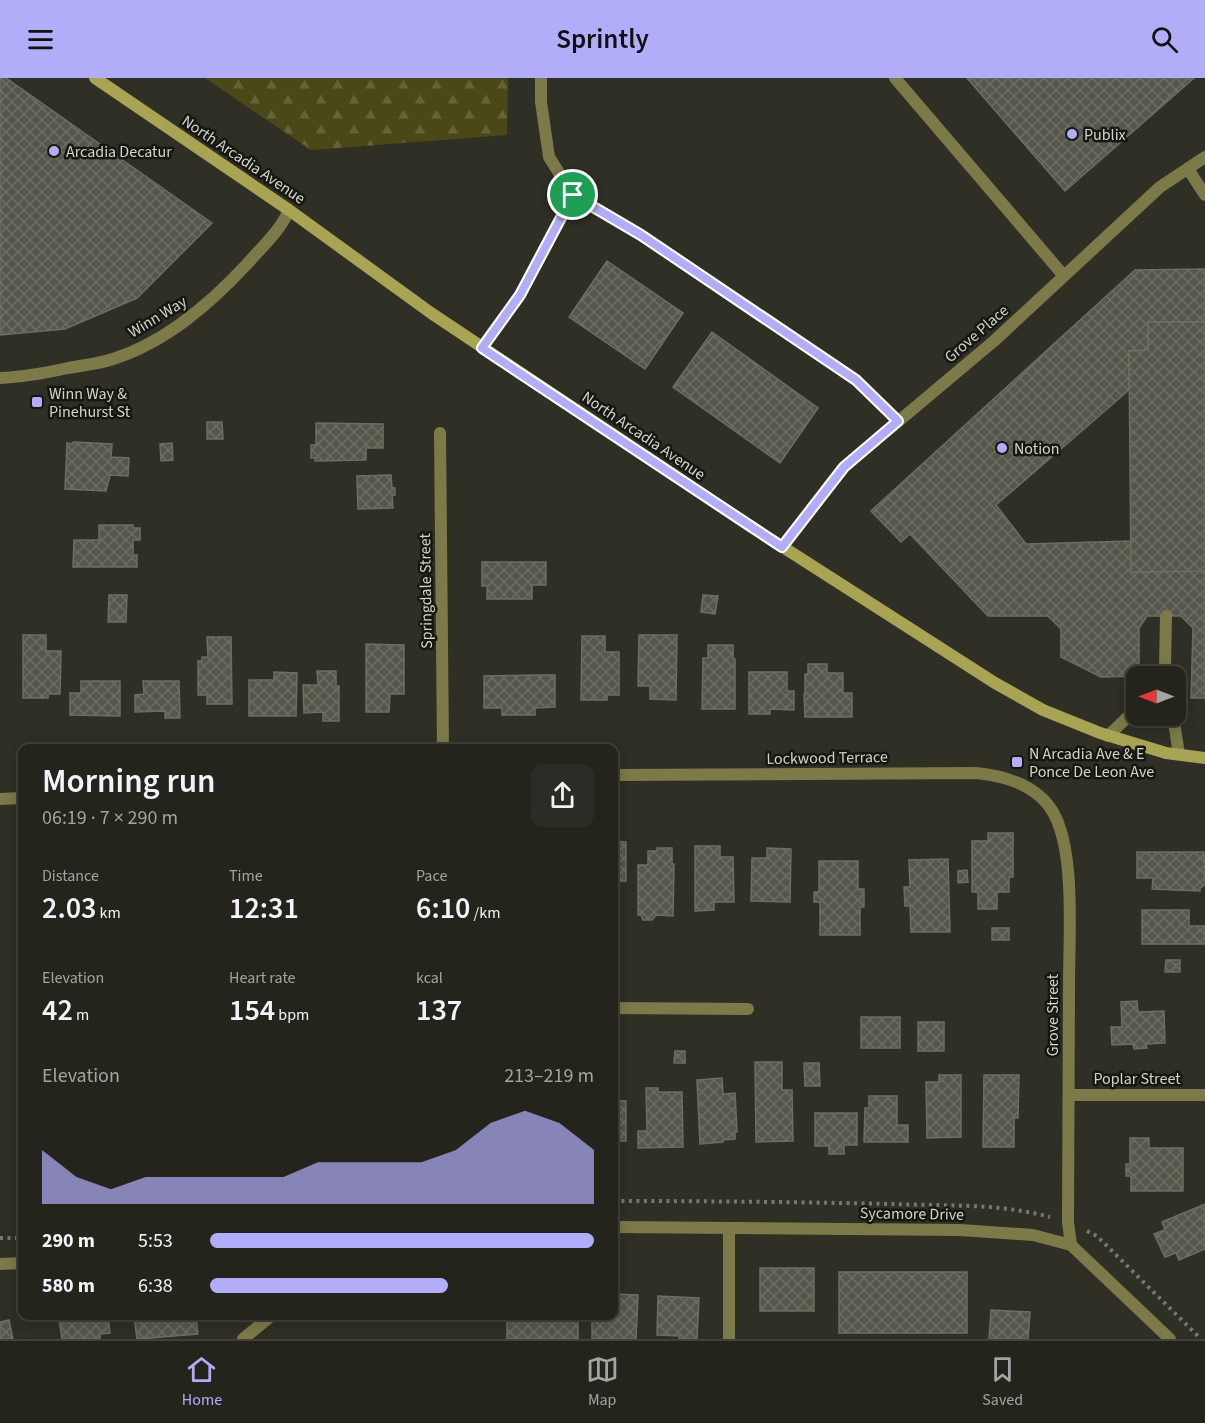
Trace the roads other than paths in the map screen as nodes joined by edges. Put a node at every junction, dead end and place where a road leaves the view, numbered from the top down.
1 (95, 78) edge
2 (541, 78) edge
3 (895, 78) edge
4 (1205, 157) edge
5 (1188, 169) junction
6 (573, 195) junction
7 (1205, 195) edge
8 (289, 210) junction
9 (1064, 276) junction
10 (482, 348) junction
11 (0, 378) edge
12 (898, 421) junction
13 (440, 433) dead end
14 (782, 547) junction
15 (1166, 616) dead end
16 (1164, 666) edge
17 (1126, 719) edge
18 (1175, 726) edge
19 (1108, 736) junction
20 (443, 744) edge
21 (1179, 754) junction
22 (1205, 758) edge
23 (618, 776) edge
24 (1037, 793) joint
25 (18, 798) edge
26 (0, 799) edge
27 (618, 1008) edge
28 (748, 1009) dead end
29 (1069, 1095) junction
30 (1205, 1095) edge
31 (618, 1227) edge
32 (729, 1228) junction
33 (1071, 1245) junction
34 (18, 1263) edge
35 (0, 1264) edge
36 (266, 1320) edge
37 (243, 1339) edge
38 (729, 1339) edge
39 (1170, 1339) edge

1 - 8 main road, North Arcadia Avenue
2 - 6 street
3 - 9 street
4 - 5 street, Grove Place
5 - 7 street
5 - 9 street, Grove Place
6 - 10 street
6 - 12 street
8 - 10 main road, North Arcadia Avenue
8 - 11 street, Winn Way
9 - 12 street, Grove Place
10 - 14 main road, North Arcadia Avenue
12 - 14 street, Grove Place
13 - 20 street, Springdale Street
14 - 19 main road, North Arcadia Avenue
15 - 16 street
17 - 19 street
18 - 21 street
19 - 21 main road, North Arcadia Avenue
21 - 22 main road, North Arcadia Avenue
23 - 24 street, Lockwood Terrace
24 - 29 street, Grove Street
25 - 26 street
27 - 28 street
29 - 30 street, Poplar Street
29 - 33 street, Grove Street
31 - 32 street, Sycamore Drive
32 - 33 street, Sycamore Drive
32 - 38 street
33 - 39 street, Sycamore Drive
34 - 35 street
36 - 37 street

